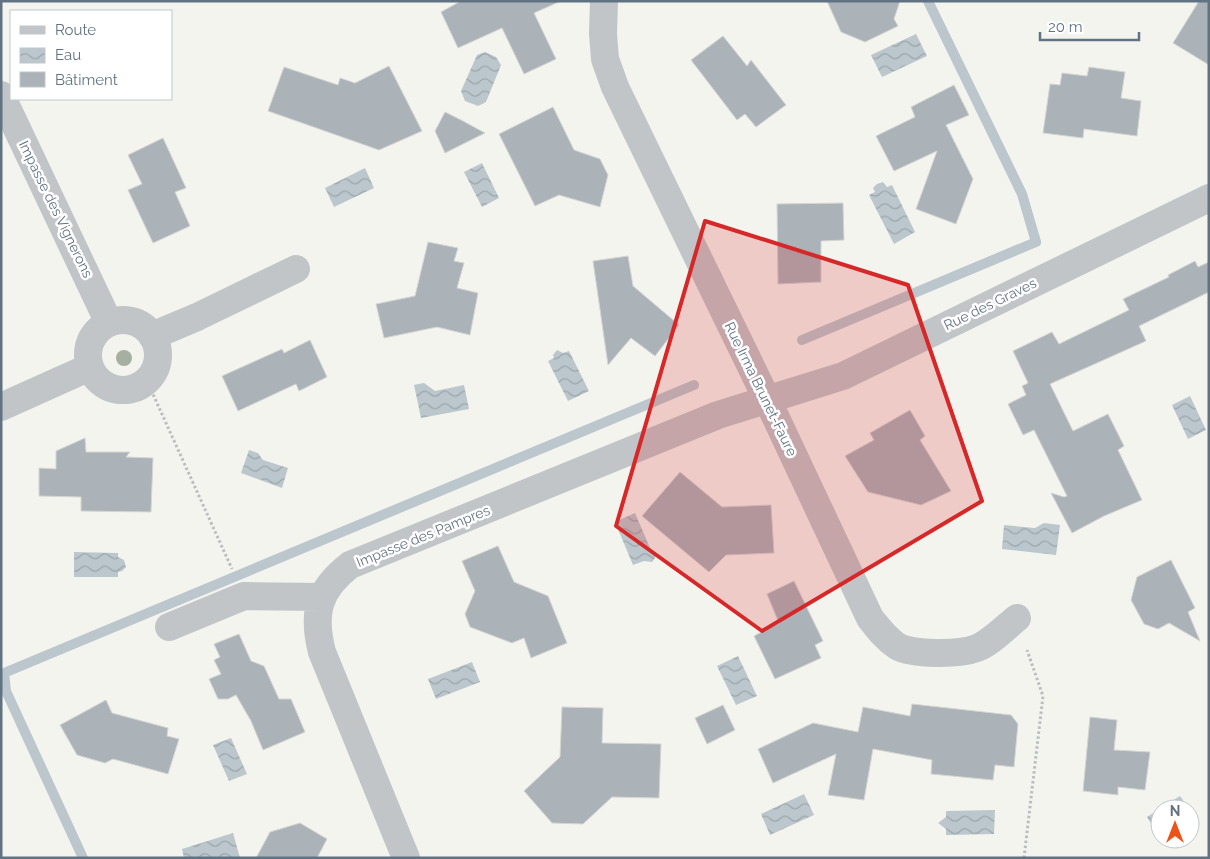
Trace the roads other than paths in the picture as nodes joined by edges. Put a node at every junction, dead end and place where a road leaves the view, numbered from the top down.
1 (604, 1) edge
2 (1, 95) edge
3 (1209, 198) edge
4 (296, 269) dead end
5 (109, 323) junction
6 (152, 336) junction
7 (90, 367) junction
8 (767, 399) junction
9 (1, 407) edge
10 (321, 597) junction
11 (1017, 618) road end
12 (169, 627) dead end
13 (406, 858) edge

1 - 8 street, Rue Irma Brunet-Faure
2 - 5 street, Impasse des Vignerons
3 - 8 street, Rue des Graves
4 - 6 street
5 - 6 street
5 - 7 street
6 - 7 street
7 - 9 street
8 - 10 street, Impasse des Pampres
8 - 11 street, Rue Irma Brunet-Faure
10 - 12 street
10 - 13 street, Impasse des Pampres

